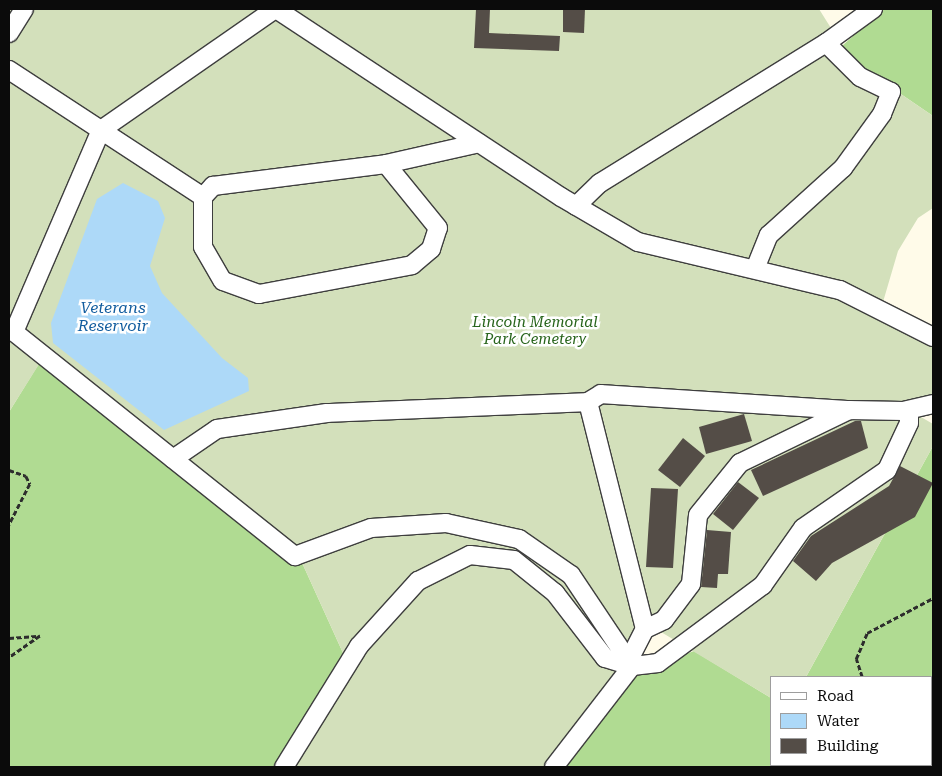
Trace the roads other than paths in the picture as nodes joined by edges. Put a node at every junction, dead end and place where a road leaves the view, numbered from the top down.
1 (24, 9) edge
2 (275, 9) edge
3 (873, 9) edge
4 (9, 34) edge
5 (826, 43) junction
6 (9, 70) edge
7 (101, 130) junction
8 (479, 143) junction
9 (386, 164) junction
10 (203, 197) junction
11 (576, 206) junction
12 (756, 269) junction
13 (11, 330) edge
14 (933, 337) edge
15 (588, 402) junction
16 (933, 404) edge
17 (849, 410) junction
18 (909, 410) junction
19 (173, 459) junction
20 (645, 628) junction
21 (632, 666) junction
22 (284, 767) edge
23 (554, 767) edge

1 - 4 lane
2 - 7 lane
2 - 8 lane
3 - 5 lane
5 - 11 lane
5 - 12 lane
6 - 7 lane
7 - 10 lane
7 - 13 lane
8 - 9 lane
8 - 11 lane
9 - 10 lane
9 - 10 lane
11 - 12 lane
12 - 14 lane
13 - 19 lane
15 - 17 lane
15 - 19 lane
15 - 20 lane
16 - 18 lane
17 - 18 lane
17 - 20 lane
18 - 21 lane
19 - 21 lane
20 - 21 lane
21 - 22 lane
21 - 23 lane

